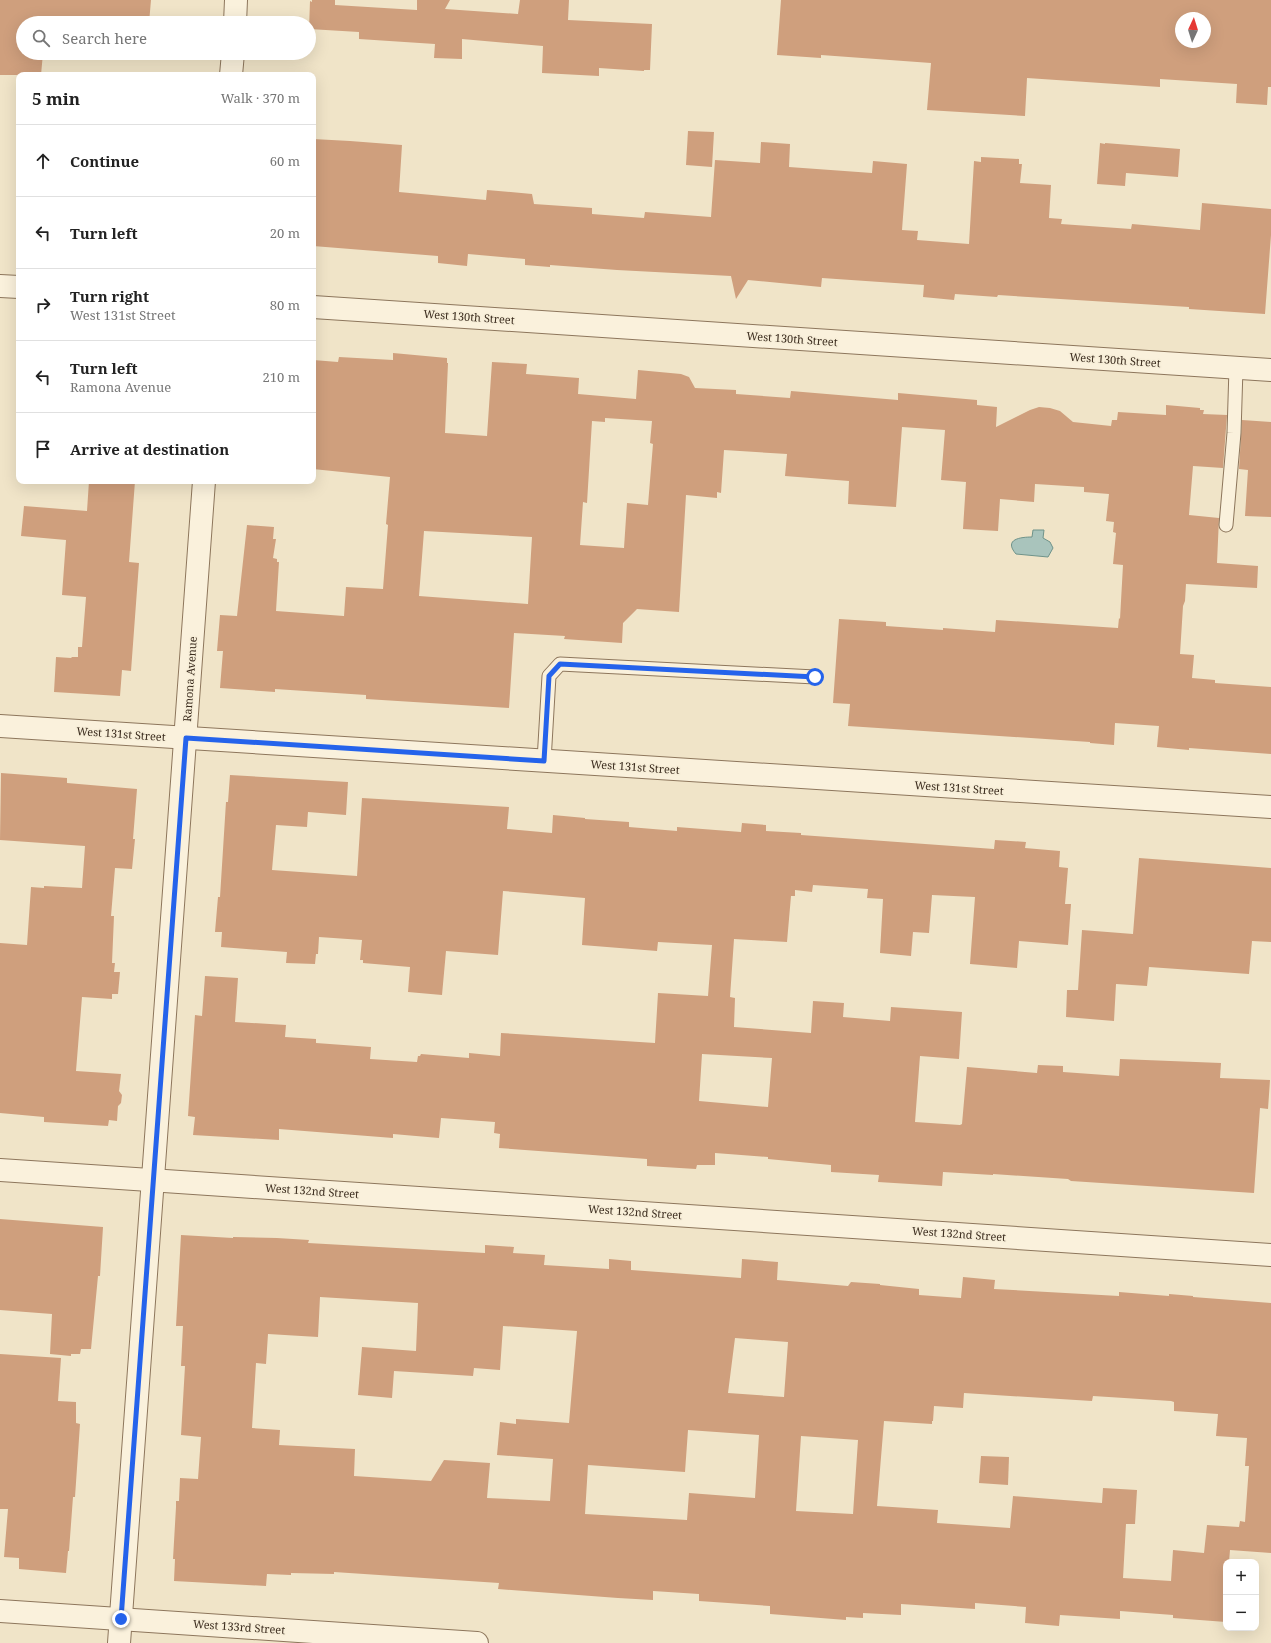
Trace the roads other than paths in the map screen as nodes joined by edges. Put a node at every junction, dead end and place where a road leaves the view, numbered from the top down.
1 (236, 0) edge
2 (235, 16) edge
3 (232, 60) edge
4 (231, 72) edge
5 (0, 286) edge
6 (16, 287) edge
7 (316, 307) edge
8 (1236, 368) junction
9 (1271, 370) edge
10 (204, 484) edge
11 (1226, 525) dead end
12 (815, 677) dead end
13 (0, 726) edge
14 (186, 738) junction
15 (544, 761) junction
16 (1271, 807) edge
17 (0, 1170) edge
18 (154, 1180) junction
19 (1271, 1255) edge
20 (0, 1611) edge
21 (121, 1619) junction
22 (119, 1643) edge
23 (477, 1643) edge

1 - 2 street
3 - 4 street
5 - 6 street
7 - 8 street, West 130th Street
8 - 9 street, West 130th Street
8 - 11 lane
10 - 14 street, Ramona Avenue
12 - 15 lane
13 - 14 street, West 131st Street
14 - 15 street, West 131st Street
14 - 18 street, Ramona Avenue
15 - 16 street, West 131st Street
17 - 18 street, West 132nd Street
18 - 19 street, West 132nd Street
18 - 21 street, Ramona Avenue
20 - 21 street, West 133rd Street
21 - 22 street, Ramona Avenue
21 - 23 street, West 133rd Street

